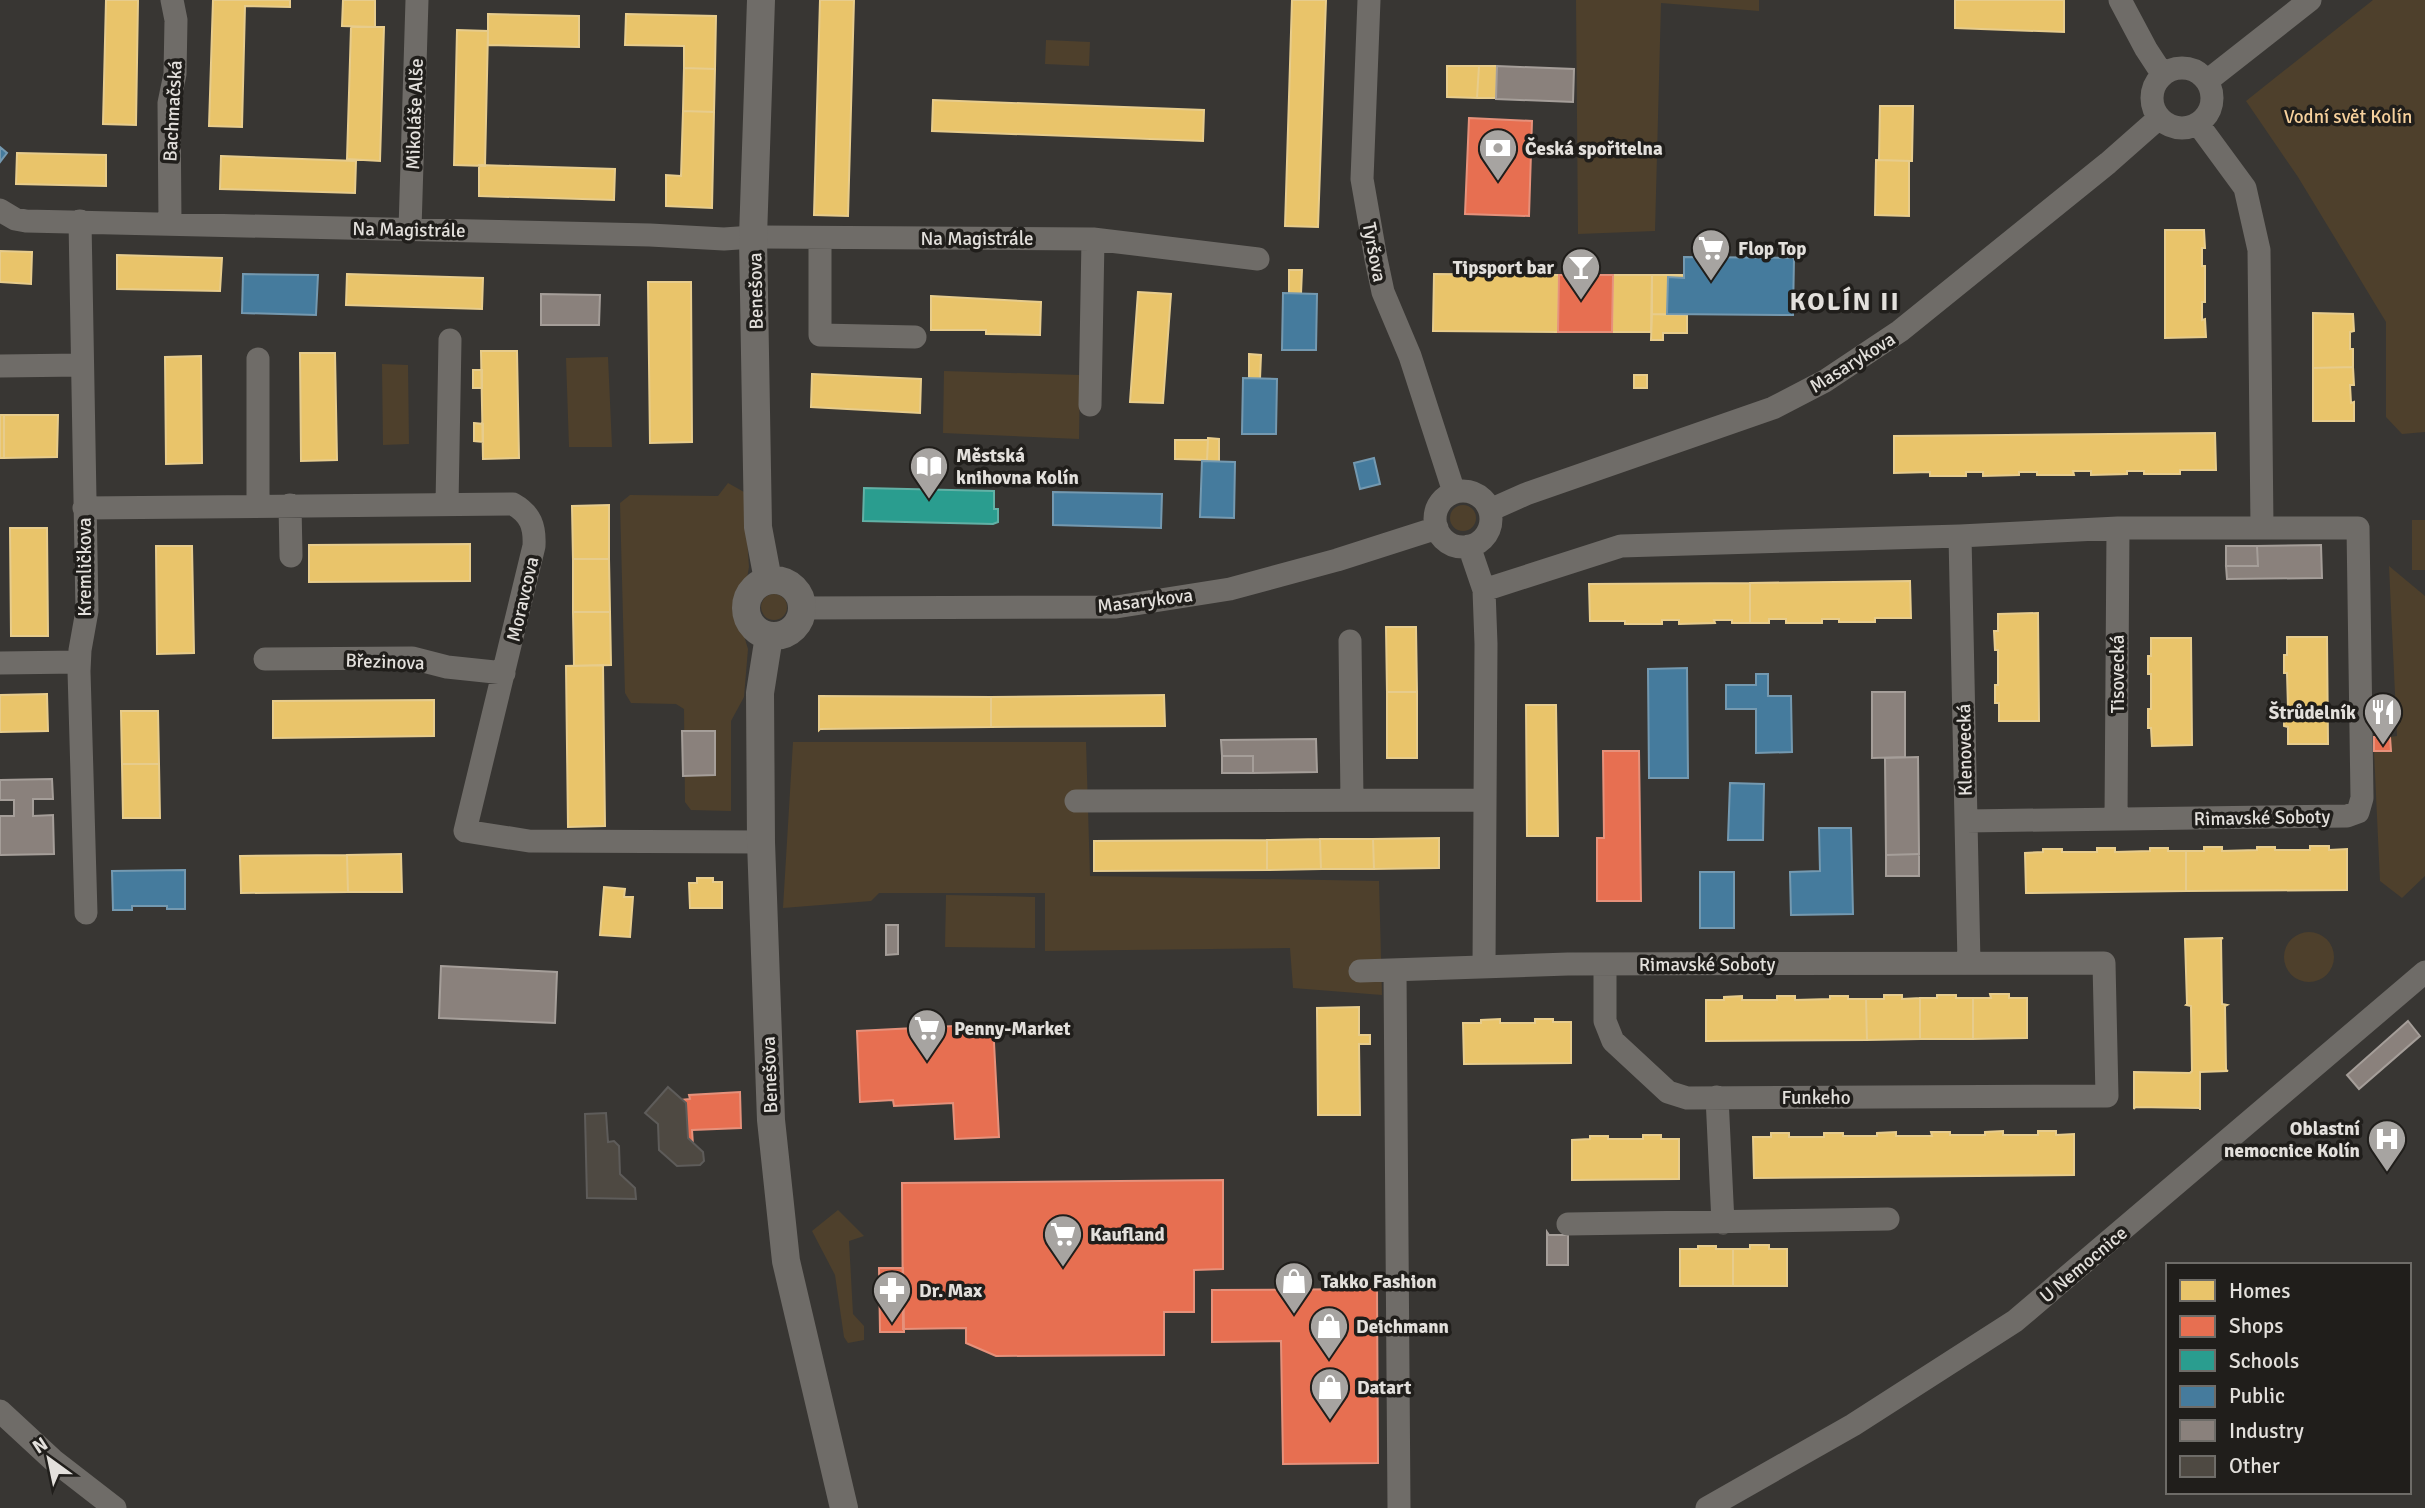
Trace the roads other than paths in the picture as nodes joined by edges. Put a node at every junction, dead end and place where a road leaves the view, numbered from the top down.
1 (172, 0) edge
2 (417, 0) edge
3 (761, 0) edge
4 (1369, 0) edge
5 (2120, 0) edge
6 (2309, 0) edge
7 (2163, 75) junction
8 (2207, 81) junction
9 (2159, 118) junction
10 (2198, 124) junction
11 (0, 210) edge
12 (80, 221) junction
13 (170, 223) junction
14 (411, 229) junction
15 (754, 237) junction
16 (820, 238) junction
17 (1093, 239) junction
18 (1258, 259) dead end
19 (915, 337) dead end
20 (450, 340) dead end
21 (258, 359) dead end
22 (82, 365) junction
23 (0, 366) edge
24 (1090, 405) dead end
25 (1454, 492) junction
26 (447, 504) junction
27 (290, 505) junction
28 (258, 506) junction
29 (84, 508) junction
30 (1490, 510) junction
31 (2262, 527) junction
32 (1437, 528) junction
33 (2118, 528) junction
34 (1961, 536) junction
35 (1469, 546) junction
36 (291, 556) dead end
37 (768, 580) junction
38 (1484, 590) junction
39 (802, 608) junction
40 (769, 636) junction
41 (1350, 641) dead end
42 (265, 659) dead end
43 (79, 662) junction
44 (0, 663) edge
45 (504, 673) junction
46 (1352, 800) junction
47 (1484, 800) junction
48 (1076, 801) dead end
49 (2116, 819) junction
50 (1966, 821) junction
51 (761, 842) junction
52 (86, 913) dead end
53 (1969, 963) junction
54 (2104, 963) joint
55 (1605, 964) junction
56 (1483, 965) junction
57 (1360, 971) dead end
58 (1395, 971) junction
59 (2425, 972) edge
60 (1717, 1097) junction
61 (1888, 1219) dead end
62 (1723, 1223) junction
63 (1568, 1224) dead end
64 (0, 1411) edge
65 (115, 1508) edge
66 (844, 1508) edge
67 (1399, 1508) edge
68 (1707, 1508) edge

1 - 13 street, Bachmačská
2 - 14 street, Mikoláše Alše
3 - 15 street, Benešova
4 - 25 street, Tyršova
5 - 7 street
6 - 8 street
7 - 8 street
7 - 9 street
8 - 10 street
9 - 10 street
9 - 30 street, Masarykova
10 - 31 street
11 - 12 street, Na Magistrále
12 - 13 street, Na Magistrále
12 - 22 street, Kremličkova
13 - 14 street, Na Magistrále
14 - 15 street, Na Magistrále
15 - 16 street, Na Magistrále
15 - 37 street, Benešova
16 - 17 street, Na Magistrále
16 - 19 street
17 - 18 street, Na Magistrále
17 - 24 street
20 - 26 street
21 - 28 street
22 - 23 street
22 - 29 street, Kremličkova
25 - 30 street
25 - 32 street
26 - 27 street, Moravcova
26 - 45 street, Moravcova
27 - 28 street, Moravcova
27 - 36 street
28 - 29 street, Moravcova
29 - 43 street, Kremličkova
30 - 35 street
31 - 33 street
31 - 49 street, Rimavské Soboty
32 - 35 street
32 - 39 street, Masarykova
33 - 34 street
33 - 49 street, Tisovecká
34 - 38 street
34 - 50 street, Klenovecká
35 - 38 street
37 - 39 street
37 - 40 street
38 - 47 street
39 - 40 street
40 - 51 street, Benešova
41 - 46 street
42 - 45 street, Březinova
43 - 44 street
43 - 52 street, Kremličkova
45 - 51 street, Moravcova
46 - 47 street
46 - 48 street
47 - 56 street
49 - 50 street, Rimavské Soboty
50 - 53 street, Klenovecká
51 - 66 street, Benešova
53 - 54 street, Rimavské Soboty
53 - 55 street, Rimavské Soboty
54 - 60 street, Funkeho
55 - 56 street
55 - 60 street, Funkeho
56 - 58 street
57 - 58 street
58 - 67 street
59 - 68 street, U Nemocnice
60 - 62 street
61 - 62 street
62 - 63 street
64 - 65 street

